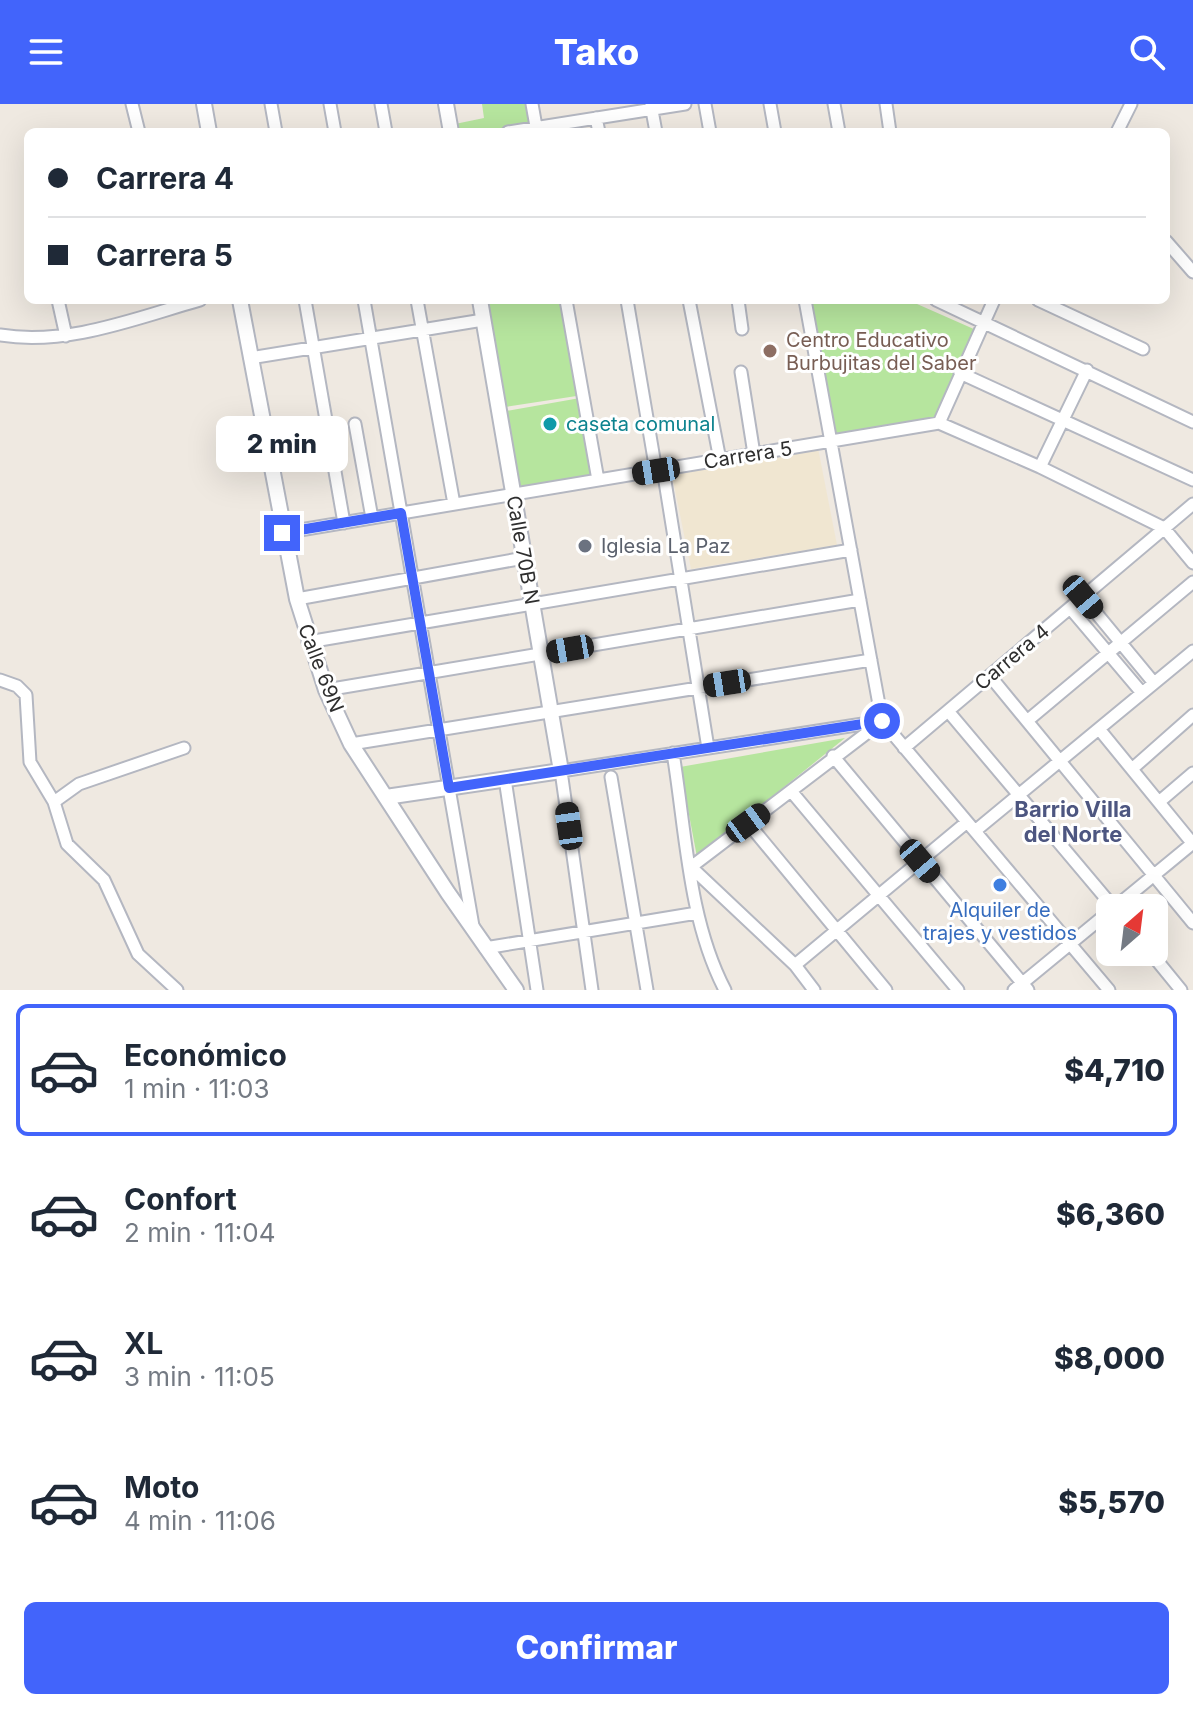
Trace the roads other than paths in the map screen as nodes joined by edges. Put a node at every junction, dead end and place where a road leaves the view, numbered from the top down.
1 (132, 104) edge
2 (204, 104) edge
3 (271, 104) edge
4 (330, 104) edge
5 (381, 104) edge
6 (446, 104) edge
7 (532, 104) edge
8 (685, 104) edge
9 (705, 104) edge
10 (770, 104) edge
11 (834, 104) edge
12 (886, 104) edge
13 (1131, 104) edge
14 (651, 107) edge
15 (596, 118) junction
16 (138, 128) edge
17 (208, 128) edge
18 (275, 128) edge
19 (334, 128) edge
20 (385, 128) edge
21 (450, 128) edge
22 (537, 128) edge
23 (547, 128) edge
24 (598, 128) edge
25 (655, 128) edge
26 (709, 128) edge
27 (774, 128) edge
28 (838, 128) edge
29 (889, 128) edge
30 (1119, 128) edge
31 (1170, 246) edge
32 (1193, 272) edge
33 (59, 304) edge
34 (145, 304) edge
35 (186, 304) edge
36 (241, 304) edge
37 (306, 304) edge
38 (365, 304) edge
39 (418, 304) edge
40 (481, 304) edge
41 (567, 304) edge
42 (628, 304) edge
43 (690, 304) edge
44 (739, 304) edge
45 (806, 304) edge
46 (944, 304) edge
47 (992, 304) edge
48 (1047, 304) edge
49 (147, 315) junction
50 (483, 320) junction
51 (983, 323) junction
52 (422, 329) junction
53 (742, 329) dead end
54 (0, 335) edge
55 (66, 336) junction
56 (371, 338) junction
57 (314, 347) junction
58 (1143, 349) dead end
59 (250, 358) junction
60 (1087, 370) junction
61 (741, 372) dead end
62 (960, 373) junction
63 (1063, 420) junction
64 (1193, 422) edge
65 (939, 423) junction
66 (355, 424) dead end
67 (831, 441) junction
68 (754, 454) junction
69 (720, 460) junction
70 (1040, 467) junction
71 (660, 470) junction
72 (598, 480) junction
73 (1193, 480) edge
74 (513, 494) junction
75 (454, 504) junction
76 (1193, 504) edge
77 (401, 513) junction
78 (372, 518) junction
79 (344, 523) junction
80 (1164, 528) junction
81 (282, 533) junction
82 (851, 550) junction
83 (524, 558) junction
84 (1193, 563) edge
85 (412, 578) junction
86 (681, 579) junction
87 (1193, 582) edge
88 (1083, 597) junction
89 (297, 599) junction
90 (860, 600) junction
91 (532, 604) junction
92 (1070, 608) junction
93 (420, 623) junction
94 (689, 629) junction
95 (308, 642) junction
96 (1121, 642) junction
97 (1193, 651) edge
98 (1108, 653) junction
99 (541, 654) junction
100 (871, 660) junction
101 (429, 673) junction
102 (990, 676) junction
103 (0, 680) edge
104 (1154, 683) junction
105 (698, 688) junction
106 (326, 690) junction
107 (1142, 693) junction
108 (551, 711) junction
109 (948, 711) junction
110 (1193, 715) edge
111 (882, 721) junction
112 (1027, 721) junction
113 (1099, 729) junction
114 (439, 730) junction
115 (351, 744) junction
116 (184, 748) dead end
117 (708, 748) junction
118 (904, 748) junction
119 (673, 753) junction
120 (833, 756) junction
121 (1060, 761) junction
122 (1132, 769) junction
123 (561, 771) junction
124 (1193, 773) edge
125 (611, 777) dead end
126 (505, 779) junction
127 (449, 788) junction
128 (791, 791) junction
129 (1018, 796) junction
130 (386, 797) junction
131 (54, 802) junction
132 (1159, 802) junction
133 (748, 823) junction
134 (971, 827) junction
135 (1193, 844) edge
136 (920, 861) junction
137 (691, 867) junction
138 (1154, 875) junction
139 (1100, 894) edge
140 (1131, 894) edge
141 (878, 895) junction
142 (697, 913) junction
143 (1096, 923) edge
144 (1193, 923) edge
145 (636, 925) junction
146 (473, 928) junction
147 (837, 930) junction
148 (584, 933) junction
149 (530, 941) junction
150 (1070, 944) junction
151 (485, 948) junction
152 (795, 965) junction
153 (1161, 966) edge
154 (1021, 988) edge
155 (177, 990) edge
156 (516, 990) edge
157 (537, 990) edge
158 (592, 990) edge
159 (647, 990) edge
160 (725, 990) edge
161 (814, 990) edge
162 (886, 990) edge
163 (958, 990) edge
164 (1109, 990) edge
165 (1181, 990) edge

1 - 16 street
2 - 17 street
3 - 18 street
4 - 19 street
5 - 20 street
6 - 21 street
7 - 22 street
8 - 14 street
9 - 26 street
10 - 27 street
11 - 28 street
12 - 29 street
13 - 30 street
14 - 15 street
14 - 25 street
15 - 23 street
15 - 24 street
31 - 32 street
33 - 55 street
34 - 49 street
35 - 49 street
36 - 59 street, Calle 69N
37 - 57 street
38 - 56 street
39 - 52 street
40 - 50 street, Calle 70B N
41 - 72 street
42 - 71 street
43 - 69 street
44 - 53 street
45 - 67 street
46 - 51 street
47 - 51 street
48 - 58 street
49 - 55 street
50 - 52 street
50 - 74 street, Calle 70B N
51 - 60 street
51 - 62 street
52 - 56 street
52 - 75 street
54 - 55 street
56 - 57 street
56 - 77 street
57 - 59 street
57 - 79 street
59 - 81 street, Calle 69N
60 - 63 street
60 - 64 street
61 - 68 street
62 - 63 street
62 - 65 street
63 - 70 street
63 - 73 street
65 - 67 street, Carrera 5
65 - 70 street
66 - 78 street
67 - 68 street, Carrera 5
67 - 82 street
68 - 69 street, Carrera 5
69 - 71 street, Carrera 5
70 - 80 street
71 - 72 street, Carrera 5
71 - 86 street
72 - 74 street, Carrera 5
74 - 75 street, Carrera 5
74 - 83 street, Calle 70B N
75 - 77 street, Carrera 5
76 - 80 street, Carrera 4
77 - 78 street, Carrera 5
77 - 85 street
78 - 79 street, Carrera 5
79 - 81 street, Carrera 5
80 - 84 street
80 - 88 street, Carrera 4
81 - 89 street, Calle 69N
82 - 86 street
82 - 90 street
83 - 85 street
83 - 91 street, Calle 70B N
85 - 89 street
85 - 93 street
86 - 91 street
86 - 94 street
87 - 96 street
88 - 92 street, Carrera 4
88 - 96 street
89 - 95 street, Calle 69N
90 - 94 street
90 - 100 street
91 - 93 street
91 - 99 street, Calle 70B N
92 - 98 street
92 - 102 street, Carrera 4
93 - 95 street
93 - 101 street
94 - 99 street
94 - 105 street
95 - 106 street, Calle 69N
96 - 98 street
96 - 104 street
97 - 104 street
98 - 107 street
98 - 112 street
99 - 101 street
99 - 108 street, Calle 70B N
100 - 105 street
100 - 111 street
101 - 106 street
101 - 114 street
102 - 109 street, Carrera 4
102 - 112 street
103 - 131 street
104 - 107 street
105 - 108 street
105 - 117 street
106 - 115 street, Calle 69N
107 - 113 street
108 - 114 street
108 - 123 street, Calle 70B N
109 - 118 street, Carrera 4
109 - 129 street
110 - 122 street
111 - 117 street
111 - 118 street
111 - 120 street
112 - 121 street
113 - 121 street
113 - 122 street
114 - 115 street
114 - 127 street
115 - 130 street, Calle 69N
116 - 131 street
117 - 119 street
118 - 134 street
119 - 123 street
119 - 137 street
120 - 128 street
120 - 136 street
121 - 129 street
121 - 138 street
122 - 132 street
123 - 126 street
123 - 148 street, Calle 70B N
124 - 132 street
125 - 145 street
126 - 127 street
126 - 149 street
127 - 130 street
127 - 146 street
128 - 133 street
128 - 141 street
129 - 134 street
129 - 139 street
130 - 146 street, Calle 69N
131 - 155 street
132 - 135 street
133 - 137 street
133 - 147 street
134 - 136 street
134 - 150 street
135 - 138 street
136 - 141 street
136 - 154 street
137 - 142 street
137 - 152 street
138 - 140 street
138 - 144 street
141 - 147 street
141 - 163 street
142 - 145 street
142 - 160 street
143 - 150 street
145 - 148 street
145 - 159 street
146 - 151 street, Calle 69N
147 - 152 street
147 - 162 street
148 - 149 street
148 - 158 street, Calle 70B N
149 - 151 street
149 - 157 street
150 - 154 street
150 - 164 street
151 - 156 street, Calle 69N
152 - 161 street
153 - 165 street

